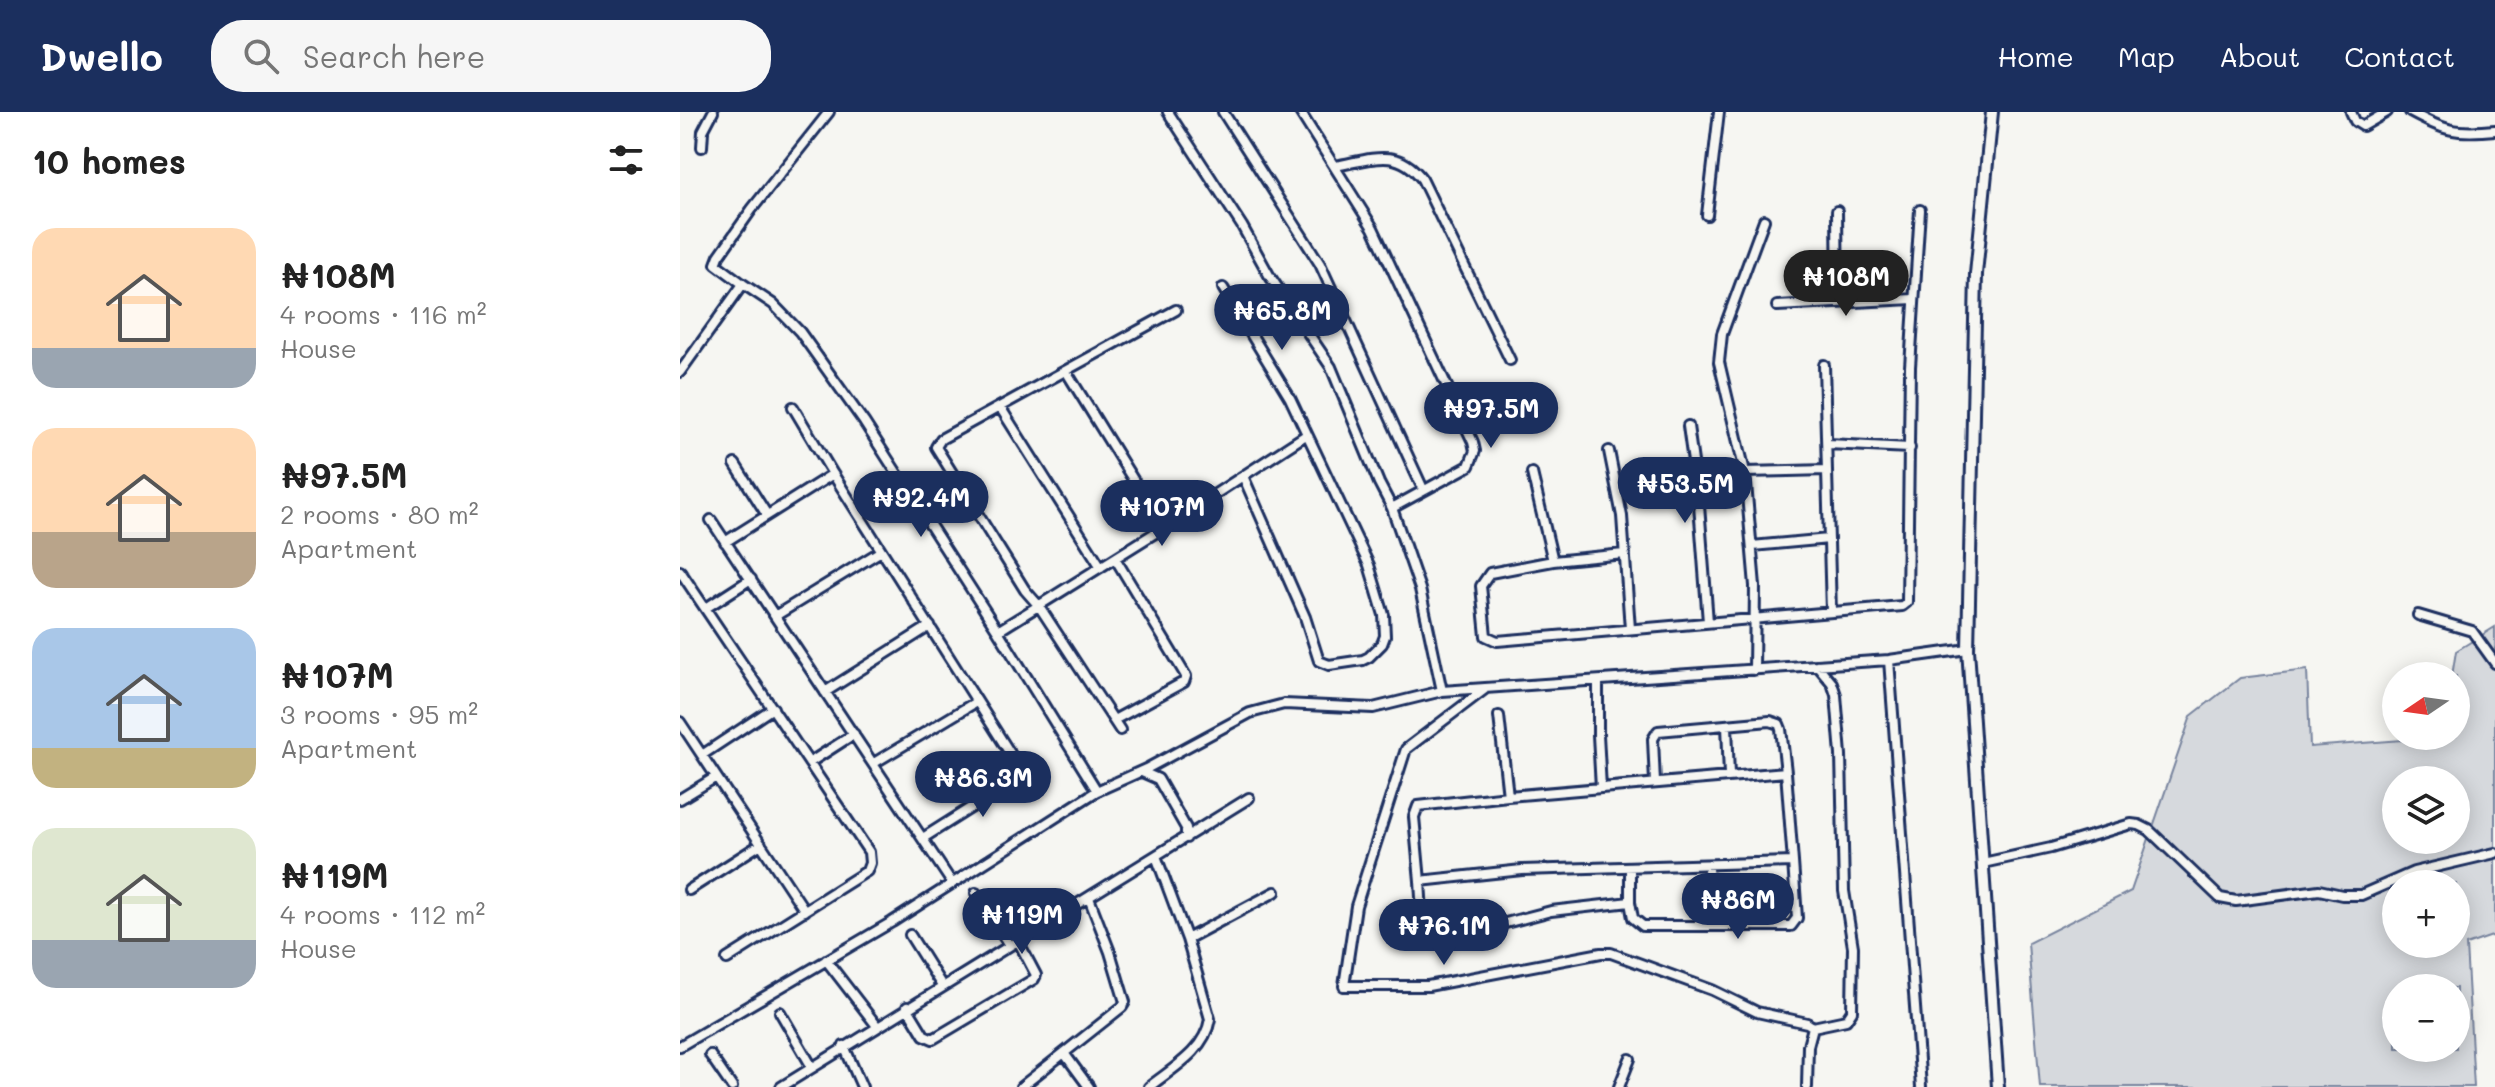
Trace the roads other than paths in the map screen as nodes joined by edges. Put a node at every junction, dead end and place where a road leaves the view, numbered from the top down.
1 (713, 112) edge
2 (829, 112) edge
3 (1168, 112) edge
4 (1223, 112) edge
5 (1300, 112) edge
6 (1719, 112) edge
7 (1992, 112) edge
8 (2351, 112) edge
9 (2387, 112) edge
10 (2410, 112) edge
11 (2495, 130) edge
12 (702, 147) dead end
13 (1335, 166) junction
14 (1920, 210) dead end
15 (1837, 211) dead end
16 (1707, 215) dead end
17 (1764, 220) dead end
18 (743, 284) junction
19 (1223, 288) dead end
20 (1913, 299) junction
21 (1838, 302) junction
22 (1777, 306) dead end
23 (1176, 310) dead end
24 (1510, 360) dead end
25 (1824, 365) dead end
26 (1066, 371) junction
27 (680, 372) edge
28 (793, 407) dead end
29 (1000, 407) junction
30 (1688, 426) dead end
31 (1306, 435) junction
32 (1828, 444) junction
33 (1910, 448) junction
34 (1609, 451) dead end
35 (735, 464) dead end
36 (1827, 470) junction
37 (1745, 472) junction
38 (1532, 473) dead end
39 (833, 474) junction
40 (1243, 476) junction
41 (1423, 489) junction
42 (1392, 508) junction
43 (767, 515) junction
44 (711, 520) dead end
45 (1163, 528) junction
46 (1829, 539) junction
47 (725, 542) junction
48 (1752, 546) junction
49 (881, 551) junction
50 (1624, 554) junction
51 (1115, 558) junction
52 (1553, 561) junction
53 (1101, 567) junction
54 (680, 571) edge
55 (751, 579) junction
56 (1039, 606) junction
57 (706, 608) junction
58 (1831, 612) junction
59 (2418, 615) dead end
60 (775, 616) junction
61 (1755, 619) junction
62 (1708, 622) junction
63 (930, 626) junction
64 (1630, 629) junction
65 (998, 631) junction
66 (1968, 649) junction
67 (1889, 660) junction
68 (2495, 663) edge
69 (1817, 665) junction
70 (1754, 670) junction
71 (1598, 682) junction
72 (1485, 689) junction
73 (1442, 691) junction
74 (825, 692) junction
75 (976, 702) junction
76 (773, 708) junction
77 (1499, 716) dead end
78 (1114, 720) junction
79 (680, 722) edge
80 (1727, 725) junction
81 (1120, 730) dead end
82 (854, 734) junction
83 (702, 755) junction
84 (809, 763) junction
85 (874, 763) junction
86 (1142, 772) junction
87 (1786, 772) junction
88 (1729, 776) junction
89 (716, 777) junction
90 (1655, 783) junction
91 (1601, 788) junction
92 (1097, 791) junction
93 (1508, 796) junction
94 (1249, 798) dead end
95 (680, 799) edge
96 (923, 838) junction
97 (1186, 838) junction
98 (761, 844) junction
99 (2495, 853) edge
100 (1156, 856) junction
101 (1793, 862) junction
102 (1983, 863) junction
103 (1708, 865) junction
104 (1630, 867) junction
105 (1420, 881) junction
106 (952, 883) junction
107 (689, 890) dead end
108 (1275, 892) dead end
109 (976, 893) dead end
110 (1089, 898) junction
111 (1630, 902) junction
112 (805, 911) junction
113 (1709, 925) junction
114 (910, 935) dead end
115 (1187, 939) junction
116 (1013, 942) junction
117 (727, 959) dead end
118 (826, 960) junction
119 (942, 986) junction
120 (907, 1007) junction
121 (780, 1012) dead end
122 (877, 1026) junction
123 (1813, 1027) junction
124 (680, 1046) edge
125 (844, 1046) junction
126 (1064, 1053) junction
127 (710, 1055) dead end
128 (1630, 1059) dead end
129 (812, 1067) junction
130 (732, 1087) edge
131 (781, 1087) edge
132 (862, 1087) edge
133 (1021, 1087) edge
134 (1089, 1087) edge
135 (1149, 1087) edge
136 (1619, 1087) edge
137 (1807, 1087) edge
138 (1921, 1087) edge
139 (1998, 1087) edge

1 - 12 street
2 - 18 street
3 - 42 street
4 - 41 street
5 - 13 street
6 - 16 street
7 - 66 main road
8 - 9 street
10 - 11 street
13 - 24 street
13 - 41 street
14 - 20 street
15 - 21 street
17 - 37 street
18 - 27 street
18 - 65 street
19 - 31 street
20 - 21 street
20 - 33 street
21 - 22 street
23 - 26 street
25 - 32 street
26 - 29 street
26 - 45 street
28 - 39 street
29 - 53 street
29 - 56 street
30 - 62 street
31 - 40 street
31 - 40 street
32 - 33 street
32 - 36 street
33 - 58 street
34 - 50 street
35 - 43 street
36 - 37 street
36 - 46 street
37 - 48 street
38 - 52 street
39 - 43 street
39 - 49 street
40 - 45 street
41 - 42 street
42 - 73 street
43 - 47 street
44 - 47 street
45 - 51 street
46 - 48 street
46 - 58 street
47 - 55 street
48 - 61 street
49 - 60 street
49 - 63 street
50 - 52 street
50 - 64 street
51 - 53 street
51 - 78 street
52 - 64 street
53 - 56 street
54 - 57 street
55 - 57 street
55 - 60 street
56 - 65 street
56 - 78 street
57 - 76 street
58 - 61 street
59 - 68 street
60 - 74 street
61 - 62 street
61 - 70 street
62 - 64 street
63 - 74 street
63 - 75 street
65 - 92 street
66 - 67 street
66 - 102 main road
67 - 69 street
67 - 138 street
69 - 70 street
69 - 123 street
70 - 71 street
71 - 72 street
71 - 91 street
72 - 73 street
72 - 123 street
73 - 86 street
74 - 82 street
75 - 85 street
75 - 96 street
76 - 83 street
76 - 84 street
77 - 93 street
78 - 81 street
79 - 83 street
80 - 87 street
80 - 88 street
80 - 90 street
82 - 84 street
82 - 85 street
83 - 89 street
84 - 112 street
85 - 96 street
86 - 92 street
86 - 97 street
87 - 88 street
87 - 101 street
88 - 90 street
89 - 95 street
89 - 98 street
90 - 91 street
91 - 93 street
92 - 106 street
93 - 105 street
94 - 97 street
96 - 106 street
97 - 100 street
98 - 107 street
98 - 112 street
99 - 102 street
100 - 110 street
100 - 115 street
101 - 103 street
101 - 113 street
102 - 139 main road
103 - 104 street
103 - 113 street
104 - 105 street
104 - 111 street
105 - 111 street
106 - 118 street
108 - 115 street
109 - 116 street
110 - 116 street
110 - 126 street
111 - 113 street
112 - 117 street
114 - 119 street
115 - 135 street
116 - 119 street
116 - 120 street
118 - 122 street
118 - 124 street
119 - 120 street
120 - 122 street
121 - 129 street
122 - 125 street
123 - 137 street
125 - 129 street
125 - 132 street
126 - 133 street
126 - 134 street
127 - 130 street
128 - 136 street
129 - 131 street

